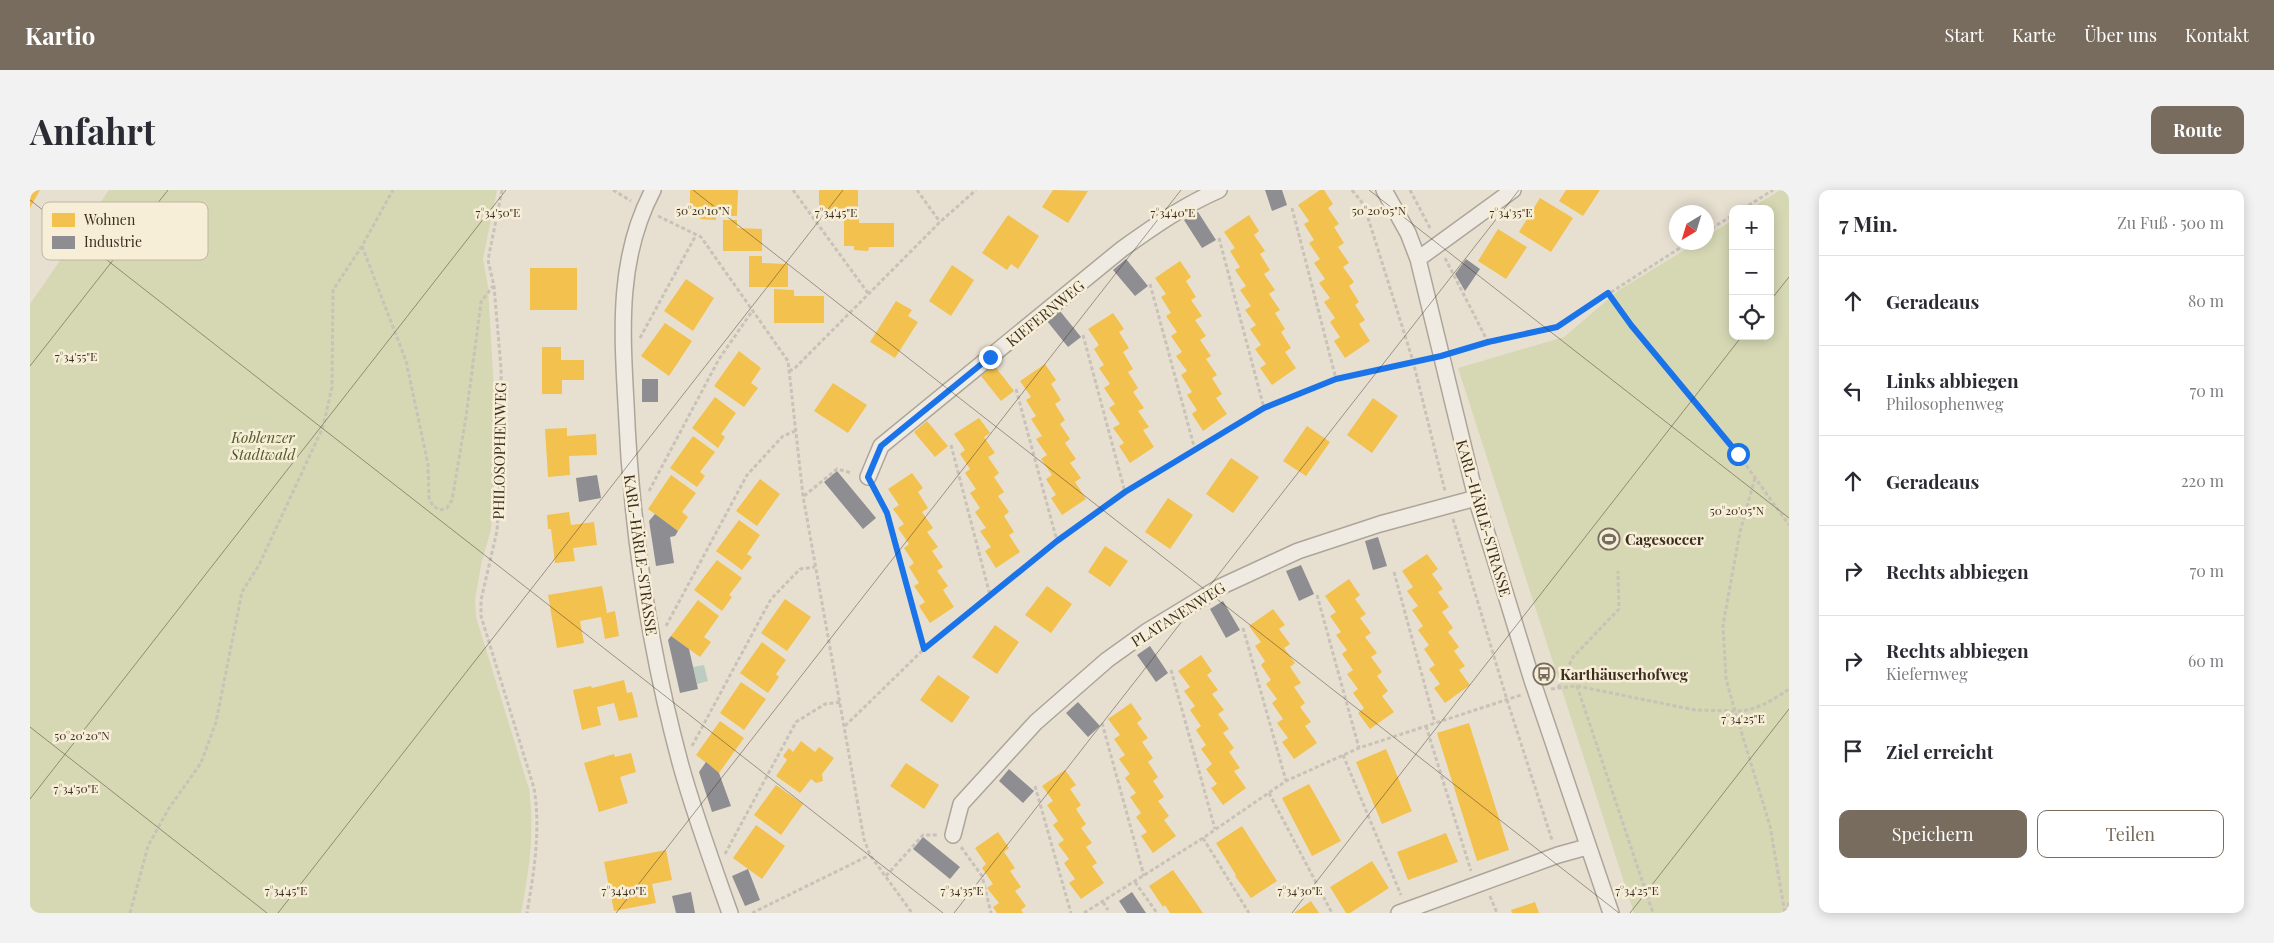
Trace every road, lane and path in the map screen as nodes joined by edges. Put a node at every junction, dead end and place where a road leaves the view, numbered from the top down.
1 (394, 190) edge
2 (502, 190) edge
3 (613, 190) edge
4 (653, 190) edge
5 (794, 190) edge
6 (917, 190) edge
7 (976, 190) edge
8 (1219, 190) edge
9 (1384, 190) edge
10 (1410, 190) edge
11 (1513, 190) edge
12 (1773, 190) edge
13 (1749, 205) edge
14 (643, 208) junction
15 (1292, 208) dead end
16 (1729, 218) edge
17 (940, 222) junction
18 (1714, 227) edge
19 (696, 235) junction
20 (1219, 238) dead end
21 (1439, 245) junction
22 (362, 246) junction
23 (1676, 250) edge
24 (1418, 259) junction
25 (1150, 284) dead end
26 (494, 286) junction
27 (868, 293) junction
28 (1608, 293) junction
29 (753, 310) junction
30 (1083, 336) dead end
31 (1488, 342) junction
32 (638, 343) dead end
33 (1441, 356) junction
34 (789, 370) junction
35 (1336, 379) junction
36 (1016, 389) dead end
37 (1264, 408) junction
38 (795, 431) junction
39 (951, 445) dead end
40 (1195, 450) junction
41 (868, 477) junction
42 (1755, 478) junction
43 (1125, 492) junction
44 (647, 494) dead end
45 (803, 496) junction
46 (1476, 498) junction
47 (1789, 525) edge
48 (1057, 541) junction
49 (815, 567) junction
50 (1618, 571) dead end
51 (1394, 572) dead end
52 (990, 595) junction
53 (1317, 595) dead end
54 (1243, 628) dead end
55 (654, 648) junction
56 (924, 649) junction
57 (1171, 670) dead end
58 (1577, 686) junction
59 (1558, 689) junction
60 (1789, 689) edge
61 (1535, 691) junction
62 (840, 702) junction
63 (1734, 711) junction
64 (1102, 723) dead end
65 (1435, 723) junction
66 (845, 726) junction
67 (1426, 726) junction
68 (1359, 748) junction
69 (1343, 755) junction
70 (681, 766) junction
71 (1286, 782) junction
72 (1036, 786) dead end
73 (1269, 793) junction
74 (1215, 829) junction
75 (953, 835) junction
76 (1203, 838) junction
77 (1587, 848) junction
78 (870, 855) junction
79 (715, 872) junction
80 (886, 876) junction
81 (1144, 876) junction
82 (1135, 882) junction
83 (1475, 884) junction
84 (1789, 901) edge
85 (1103, 902) junction
86 (1108, 910) dead end
87 (1403, 911) edge
88 (130, 913) edge
89 (526, 913) edge
90 (730, 913) edge
91 (752, 913) edge
92 (912, 913) edge
93 (991, 913) edge
94 (1071, 913) edge
95 (1084, 913) edge
96 (1157, 913) edge
97 (1249, 913) edge
98 (1332, 913) edge
99 (1611, 913) edge
100 (1652, 913) edge
101 (1786, 913) edge

1 - 22 path
2 - 26 path, PHILOSOPHENWEG
3 - 14 path
4 - 14 street, KARL-HÄRLE-STRASSE
5 - 27 path
6 - 17 path
7 - 17 path
8 - 41 street, KIEFERNWEG
9 - 24 street, KARL-HÄRLE-STRASSE
10 - 21 path
11 - 21 street
12 - 13 path
14 - 19 path
14 - 55 street, KARL-HÄRLE-STRASSE
15 - 35 path
16 - 18 path
17 - 27 path
19 - 29 path
19 - 32 path
20 - 37 path
21 - 24 street
21 - 31 path
22 - 26 path
22 - 88 path
23 - 28 path
24 - 33 street, KARL-HÄRLE-STRASSE
25 - 40 path
26 - 89 path, PHILOSOPHENWEG
27 - 34 path
28 - 31 path
28 - 42 path
29 - 34 path
29 - 44 path
30 - 43 path
31 - 33 path
33 - 35 path
33 - 46 street, KARL-HÄRLE-STRASSE
34 - 38 path
35 - 37 path
36 - 48 path
37 - 40 path
38 - 45 path
38 - 55 path
39 - 52 path
40 - 43 path
41 - 45 path
41 - 56 path
42 - 47 path
42 - 63 path
43 - 48 path
45 - 49 path
46 - 61 street, KARL-HÄRLE-STRASSE
46 - 75 street, PLATANENWEG
48 - 52 path
49 - 62 path
49 - 70 path
50 - 59 path
51 - 65 path
52 - 56 path
53 - 68 path
54 - 71 path
55 - 70 street, KARL-HÄRLE-STRASSE
56 - 66 path
57 - 74 path
58 - 59 path
58 - 63 path
58 - 100 path
59 - 61 path
60 - 63 path
61 - 65 path
61 - 77 street, KARL-HÄRLE-STRASSE
62 - 66 path
62 - 79 path
63 - 101 path
64 - 81 path
65 - 67 path
66 - 78 path
67 - 68 path
67 - 83 path
68 - 69 path
69 - 71 path
69 - 87 path
70 - 79 street, KARL-HÄRLE-STRASSE
71 - 73 path
72 - 94 path
73 - 74 path
73 - 98 path
74 - 76 path
75 - 80 path
75 - 93 path
76 - 81 path
76 - 97 path
77 - 83 street
77 - 99 street, KARL-HÄRLE-STRASSE
78 - 80 path
78 - 91 path
79 - 90 street, KARL-HÄRLE-STRASSE
80 - 92 path
81 - 82 path
82 - 85 path
82 - 96 path
83 - 87 street
84 - 101 path
85 - 86 path
85 - 95 path

